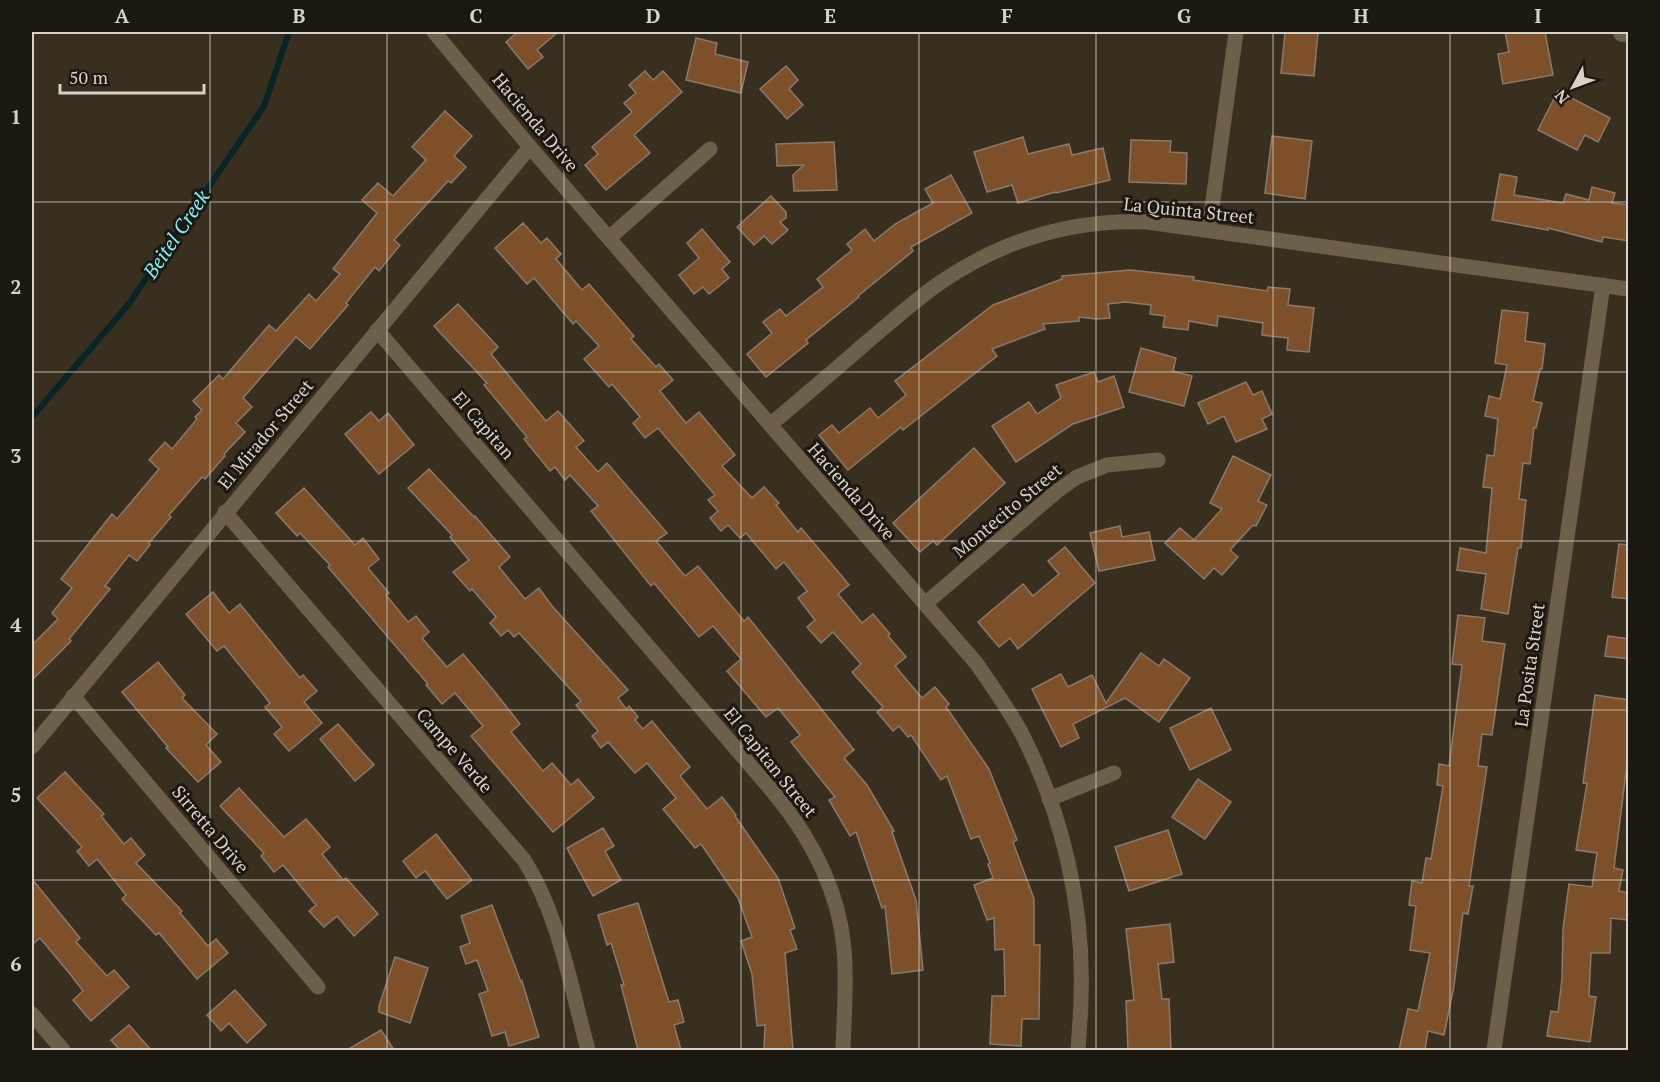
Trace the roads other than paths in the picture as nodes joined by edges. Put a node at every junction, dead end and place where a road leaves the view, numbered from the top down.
1 (434, 32) edge
2 (1236, 32) edge
3 (530, 147) junction
4 (710, 149) dead end
5 (1209, 230) junction
6 (609, 238) junction
7 (1603, 285) junction
8 (1629, 289) edge
9 (377, 330) junction
10 (770, 425) junction
11 (1158, 460) dead end
12 (225, 513) junction
13 (561, 545) joint
14 (925, 604) junction
15 (73, 696) junction
16 (32, 747) edge
17 (1114, 772) dead end
18 (1049, 799) junction
19 (318, 987) dead end
20 (32, 1014) edge
21 (63, 1050) edge
22 (588, 1050) edge
23 (843, 1050) edge
24 (1078, 1050) edge
25 (1494, 1050) edge

1 - 3 street, Hacienda Drive
2 - 5 street
3 - 6 street, Hacienda Drive
3 - 9 street, El Mirador Street
4 - 6 street
5 - 7 street, La Quinta Street
5 - 10 street, La Quinta Street
6 - 10 street, Hacienda Drive
7 - 8 street, La Quinta Street
7 - 25 street, La Posita Street
9 - 12 street, El Mirador Street
9 - 13 street, El Capitan
10 - 14 street, Hacienda Drive
11 - 14 street, Montecito Street
12 - 15 street, El Mirador Street
12 - 22 street, Campe Verde
13 - 23 street, El Capitan Street
14 - 18 street, Hacienda Drive
15 - 16 street, El Mirador Street
15 - 19 street, Sirretta Drive
17 - 18 street
18 - 24 street, Hacienda Drive
20 - 21 street

